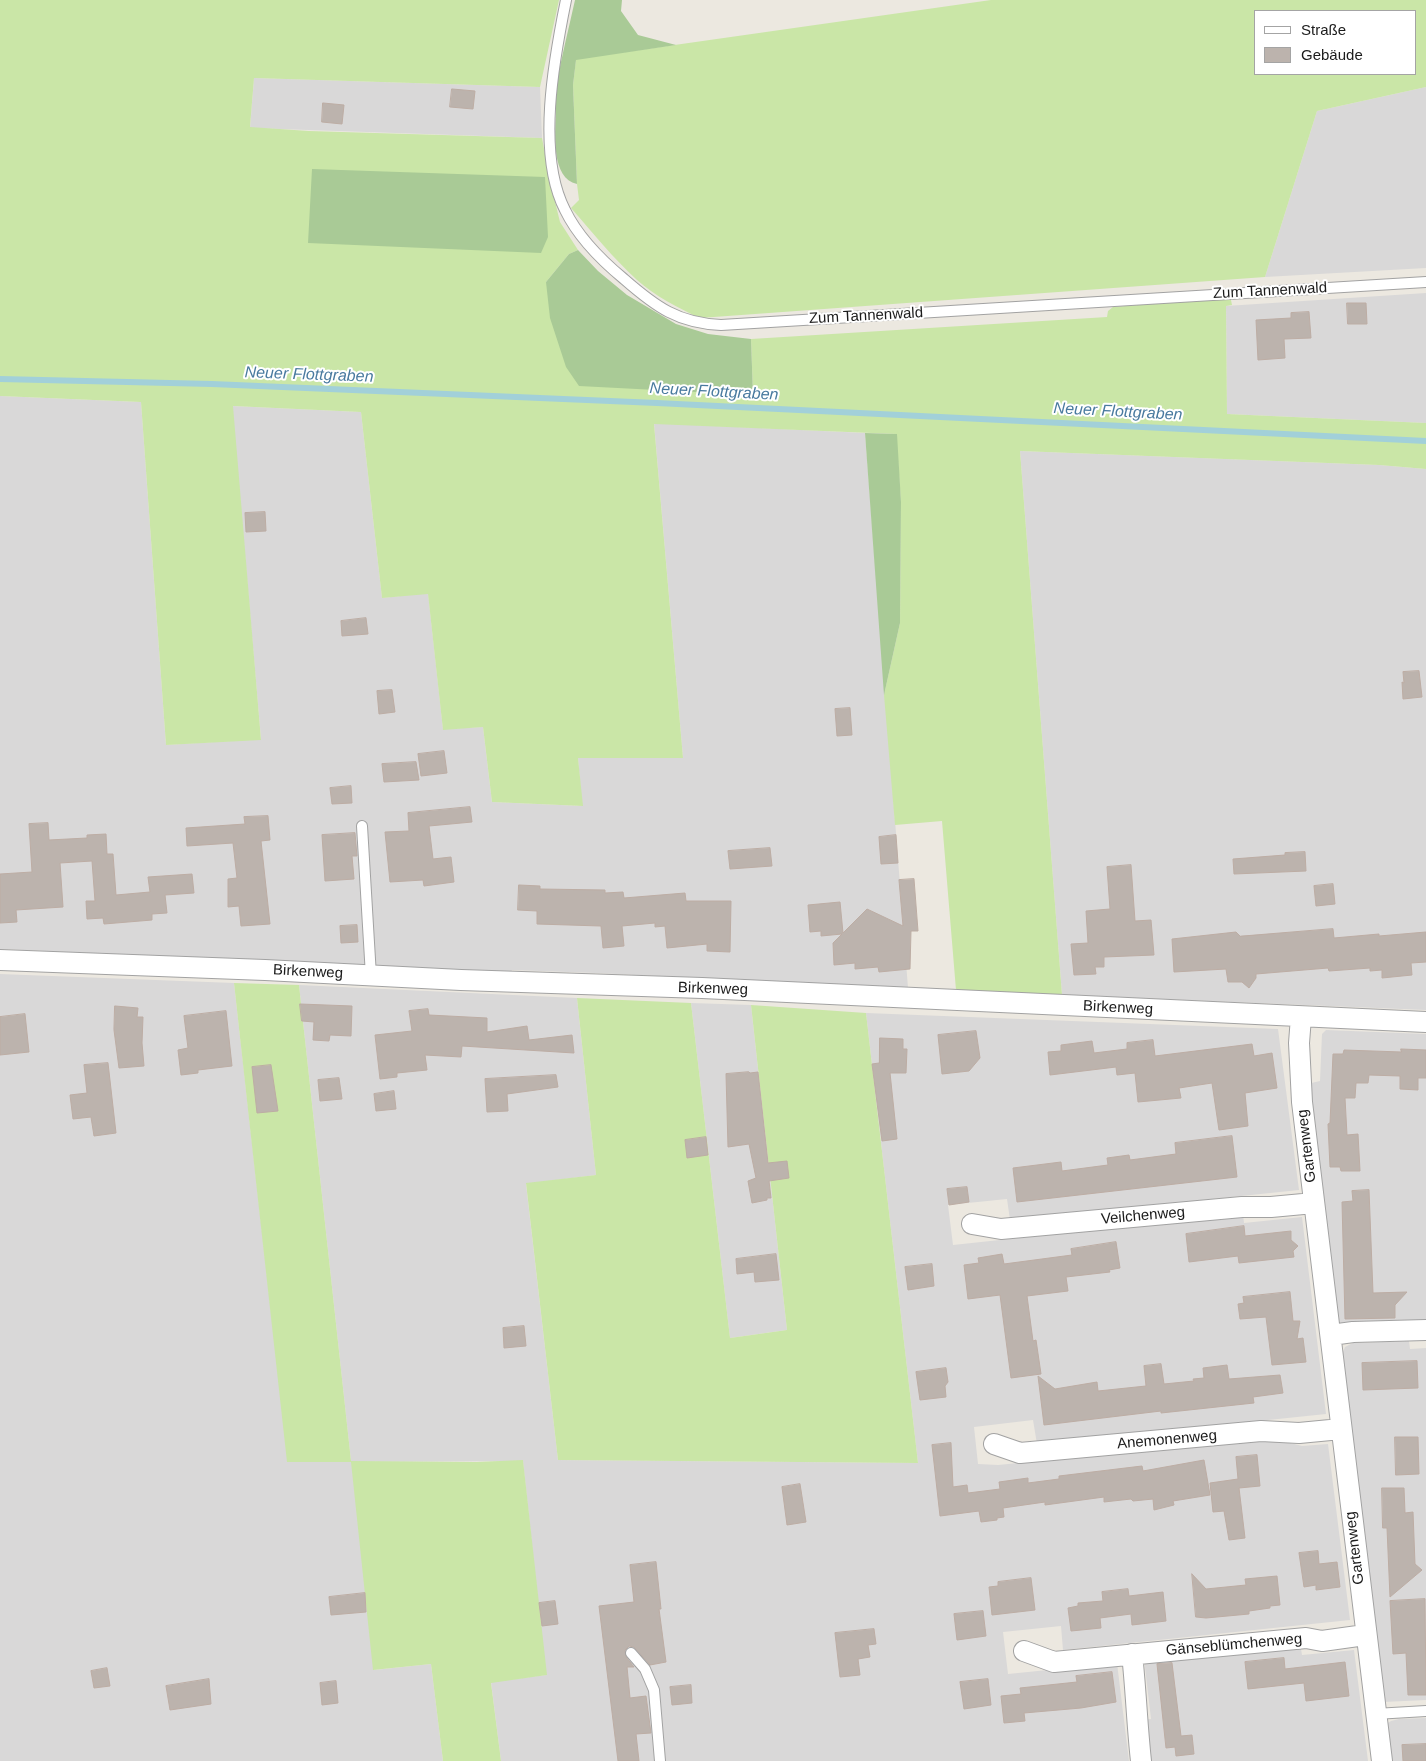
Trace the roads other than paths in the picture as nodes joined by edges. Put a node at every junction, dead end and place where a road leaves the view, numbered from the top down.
1 (566, 0) edge
2 (1426, 282) edge
3 (362, 826) dead end
4 (0, 960) edge
5 (371, 976) junction
6 (1301, 1017) junction
7 (1426, 1022) edge
8 (1314, 1203) junction
9 (972, 1224) dead end
10 (1426, 1330) edge
11 (1331, 1335) junction
12 (1341, 1429) junction
13 (994, 1444) dead end
14 (1365, 1636) junction
15 (1024, 1651) dead end
16 (631, 1653) dead end
17 (1132, 1654) junction
18 (1426, 1711) edge
19 (1376, 1714) junction
20 (660, 1761) edge
21 (1142, 1761) edge
22 (1382, 1761) edge

1 - 2 lane, Zum Tannenwald
3 - 5 lane
4 - 5 street, Birkenweg
5 - 6 street, Birkenweg
6 - 7 street, Birkenweg
6 - 8 street, Gartenweg
8 - 9 street, Veilchenweg
8 - 11 street, Gartenweg
10 - 11 street
11 - 12 street, Gartenweg
12 - 13 street, Anemonenweg
12 - 14 street, Gartenweg
14 - 17 street, Gänseblümchenweg
14 - 19 street, Gartenweg
15 - 17 street, Gänseblümchenweg
16 - 20 lane
17 - 21 street
18 - 19 lane
19 - 22 street, Gartenweg

